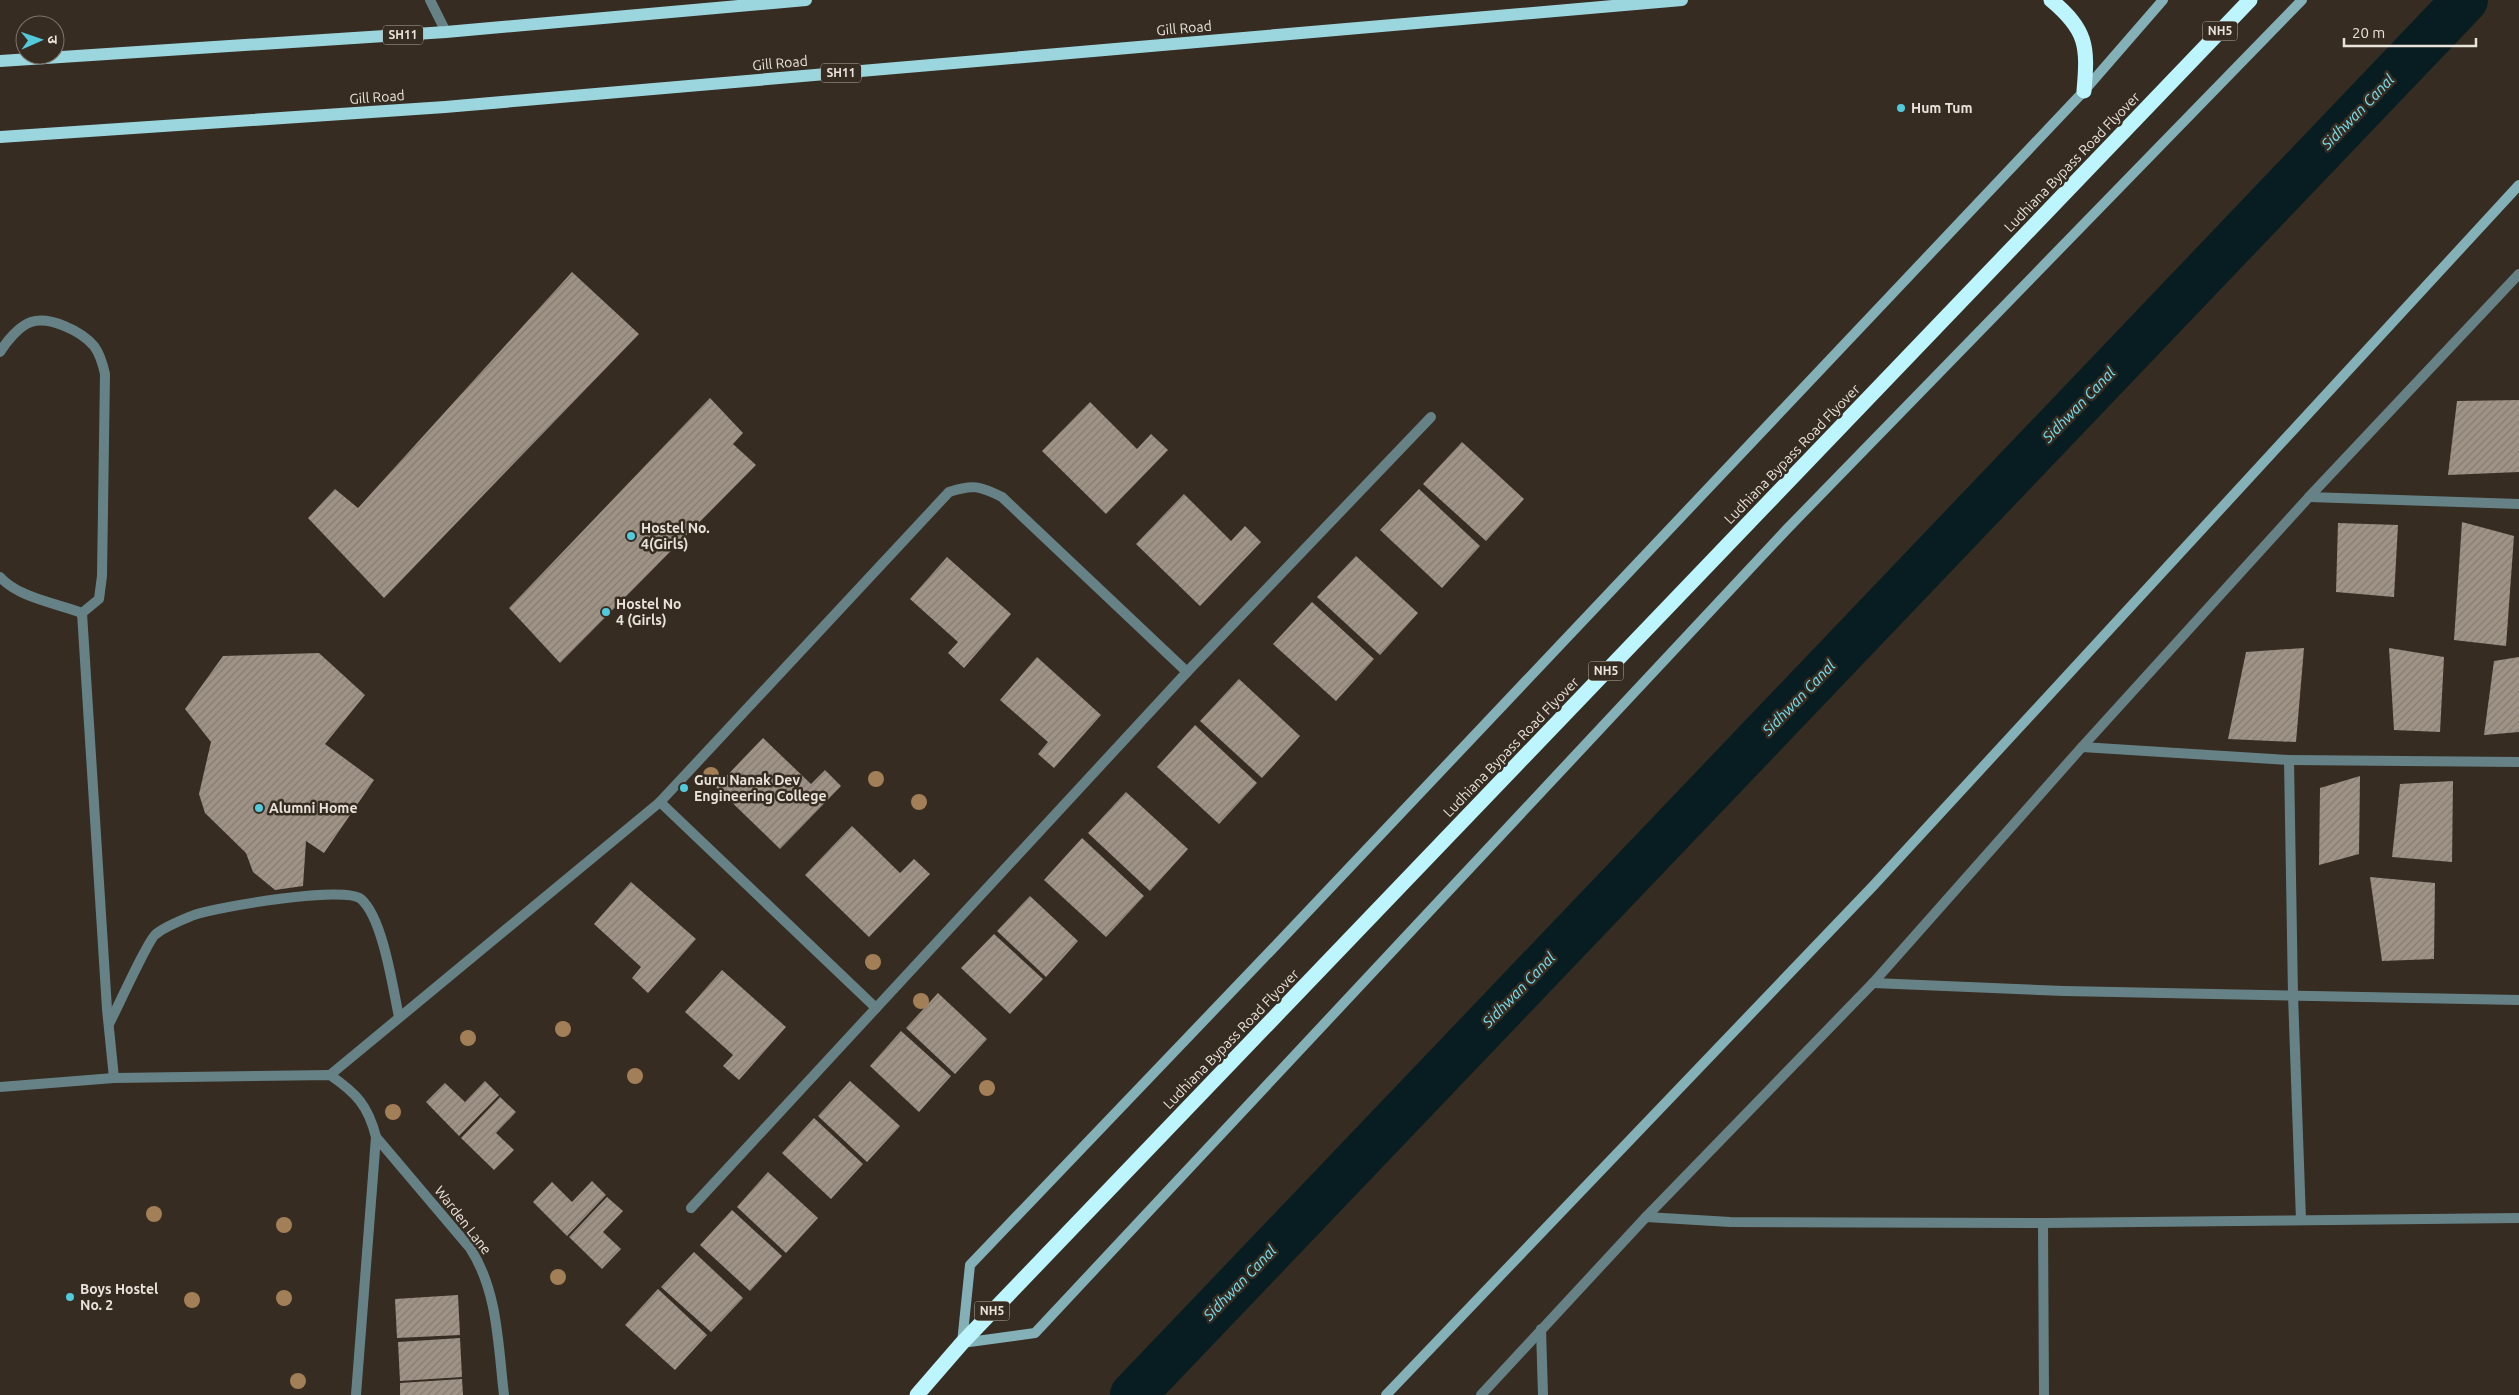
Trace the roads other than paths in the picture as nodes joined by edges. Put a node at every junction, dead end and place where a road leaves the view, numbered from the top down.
1 (430, 0) edge
2 (806, 0) edge
3 (1682, 0) edge
4 (2051, 0) edge
5 (2162, 0) edge
6 (2250, 0) edge
7 (2302, 0) edge
8 (446, 32) junction
9 (0, 62) edge
10 (2084, 90) junction
11 (0, 137) edge
12 (2519, 185) edge
13 (2519, 274) edge
14 (0, 352) edge
15 (1432, 417) dead end
16 (2309, 497) junction
17 (2519, 504) edge
18 (0, 577) edge
19 (82, 613) junction
20 (1187, 672) junction
21 (2082, 747) junction
22 (2289, 760) junction
23 (2519, 762) edge
24 (660, 802) junction
25 (1873, 983) junction
26 (2293, 995) junction
27 (2519, 1000) edge
28 (876, 1008) junction
29 (400, 1017) junction
30 (109, 1024) junction
31 (330, 1075) junction
32 (114, 1078) junction
33 (0, 1088) edge
34 (376, 1137) junction
35 (691, 1208) dead end
36 (1646, 1217) junction
37 (2519, 1218) edge
38 (2301, 1220) junction
39 (2043, 1223) junction
40 (1541, 1329) junction
41 (962, 1343) junction
42 (356, 1395) edge
43 (504, 1395) edge
44 (917, 1395) edge
45 (1386, 1395) edge
46 (1481, 1395) edge
47 (1543, 1395) edge
48 (2044, 1395) edge

1 - 8 street
2 - 8 main road, SH11
3 - 11 main road, Gill Road / SH11
4 - 10 highway
5 - 10 street
6 - 41 highway, Ludhiana Bypass Road Flyover / NH5
7 - 41 street
8 - 9 main road, SH11
10 - 41 street
12 - 45 street
13 - 16 street
14 - 19 street
15 - 20 street
16 - 17 street
16 - 21 street
18 - 19 street
19 - 30 street
20 - 24 street
20 - 28 street
21 - 22 street
21 - 25 street
22 - 23 street
22 - 26 street
24 - 28 street
24 - 29 street
25 - 26 street
25 - 36 street
26 - 27 street
26 - 38 street
28 - 35 street
29 - 30 street
29 - 31 street
30 - 32 street
31 - 32 street
31 - 34 street
32 - 33 street
34 - 42 street
34 - 43 street, Warden Lane
36 - 39 street
36 - 40 street
37 - 38 street
38 - 39 street
39 - 48 street
40 - 46 street
40 - 47 street
41 - 44 highway, NH5

